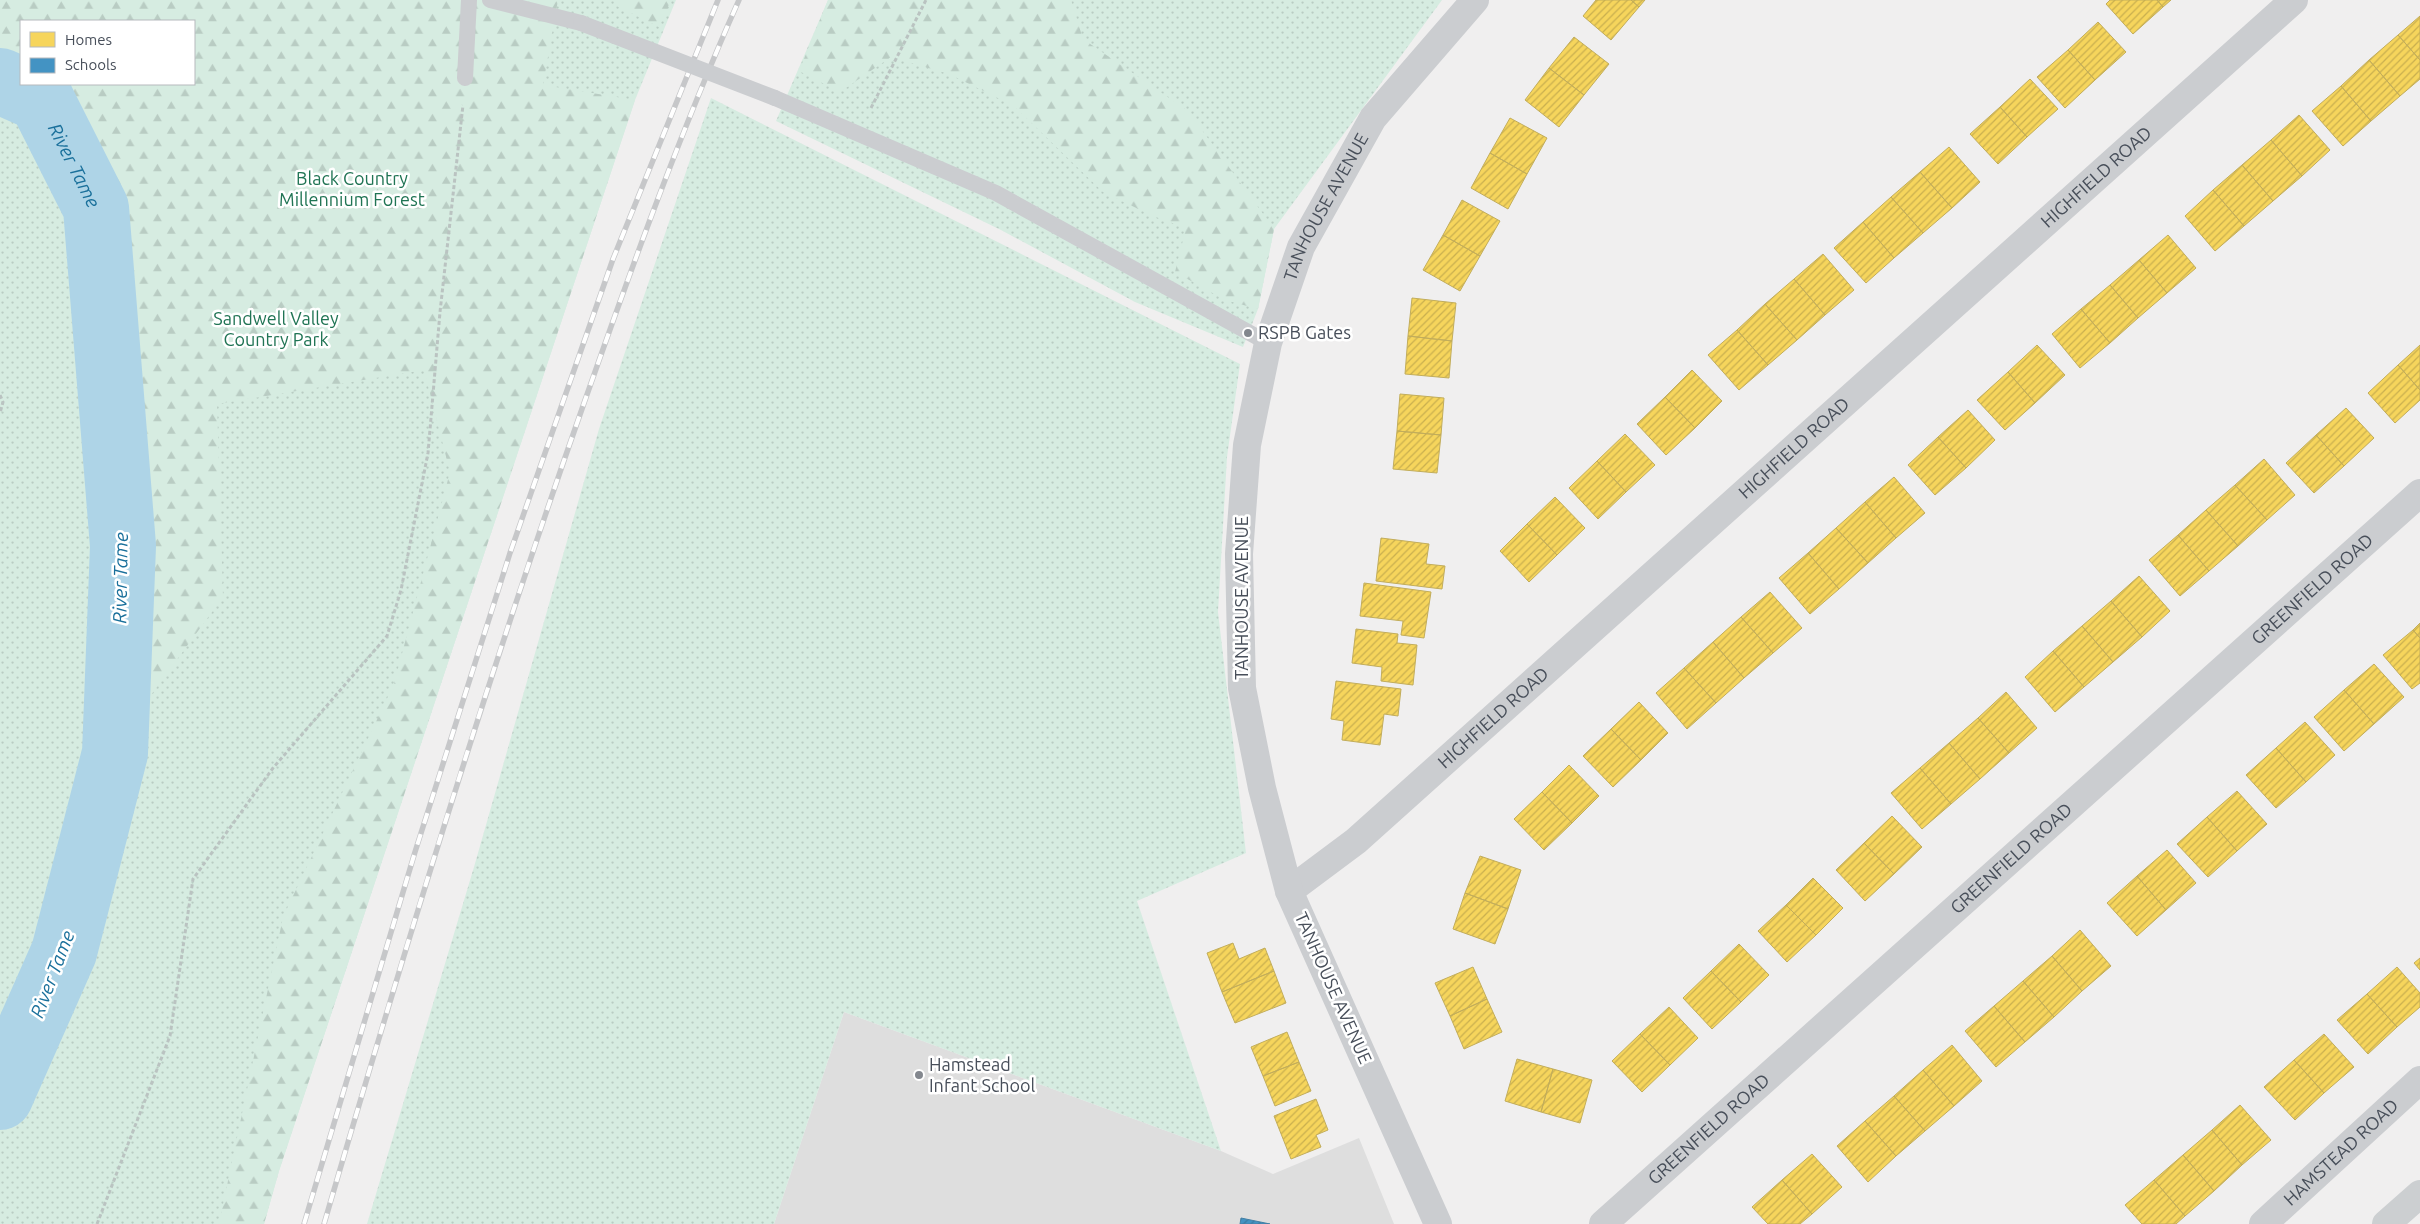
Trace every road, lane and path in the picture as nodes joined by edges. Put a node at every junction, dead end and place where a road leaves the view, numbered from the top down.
1 (469, 0) edge
2 (490, 0) edge
3 (926, 0) edge
4 (1475, 0) edge
5 (2294, 0) edge
6 (466, 78) joint
7 (859, 135) junction
8 (1268, 344) junction
9 (0, 395) edge
10 (0, 413) edge
11 (2420, 493) edge
12 (1289, 891) junction
13 (2420, 1080) edge
14 (2420, 1194) edge
15 (97, 1224) edge
16 (1438, 1224) edge
17 (1602, 1224) edge
18 (2262, 1224) edge
19 (2386, 1224) edge

1 - 6 lane
2 - 7 lane, bridge
3 - 7 path
4 - 8 street, TANHOUSE AVENUE
5 - 12 street, HIGHFIELD ROAD
6 - 15 path
7 - 8 lane
8 - 12 street, TANHOUSE AVENUE
9 - 10 path
11 - 17 street, GREENFIELD ROAD
12 - 16 street, TANHOUSE AVENUE
13 - 18 street, HAMSTEAD ROAD
14 - 19 main road

